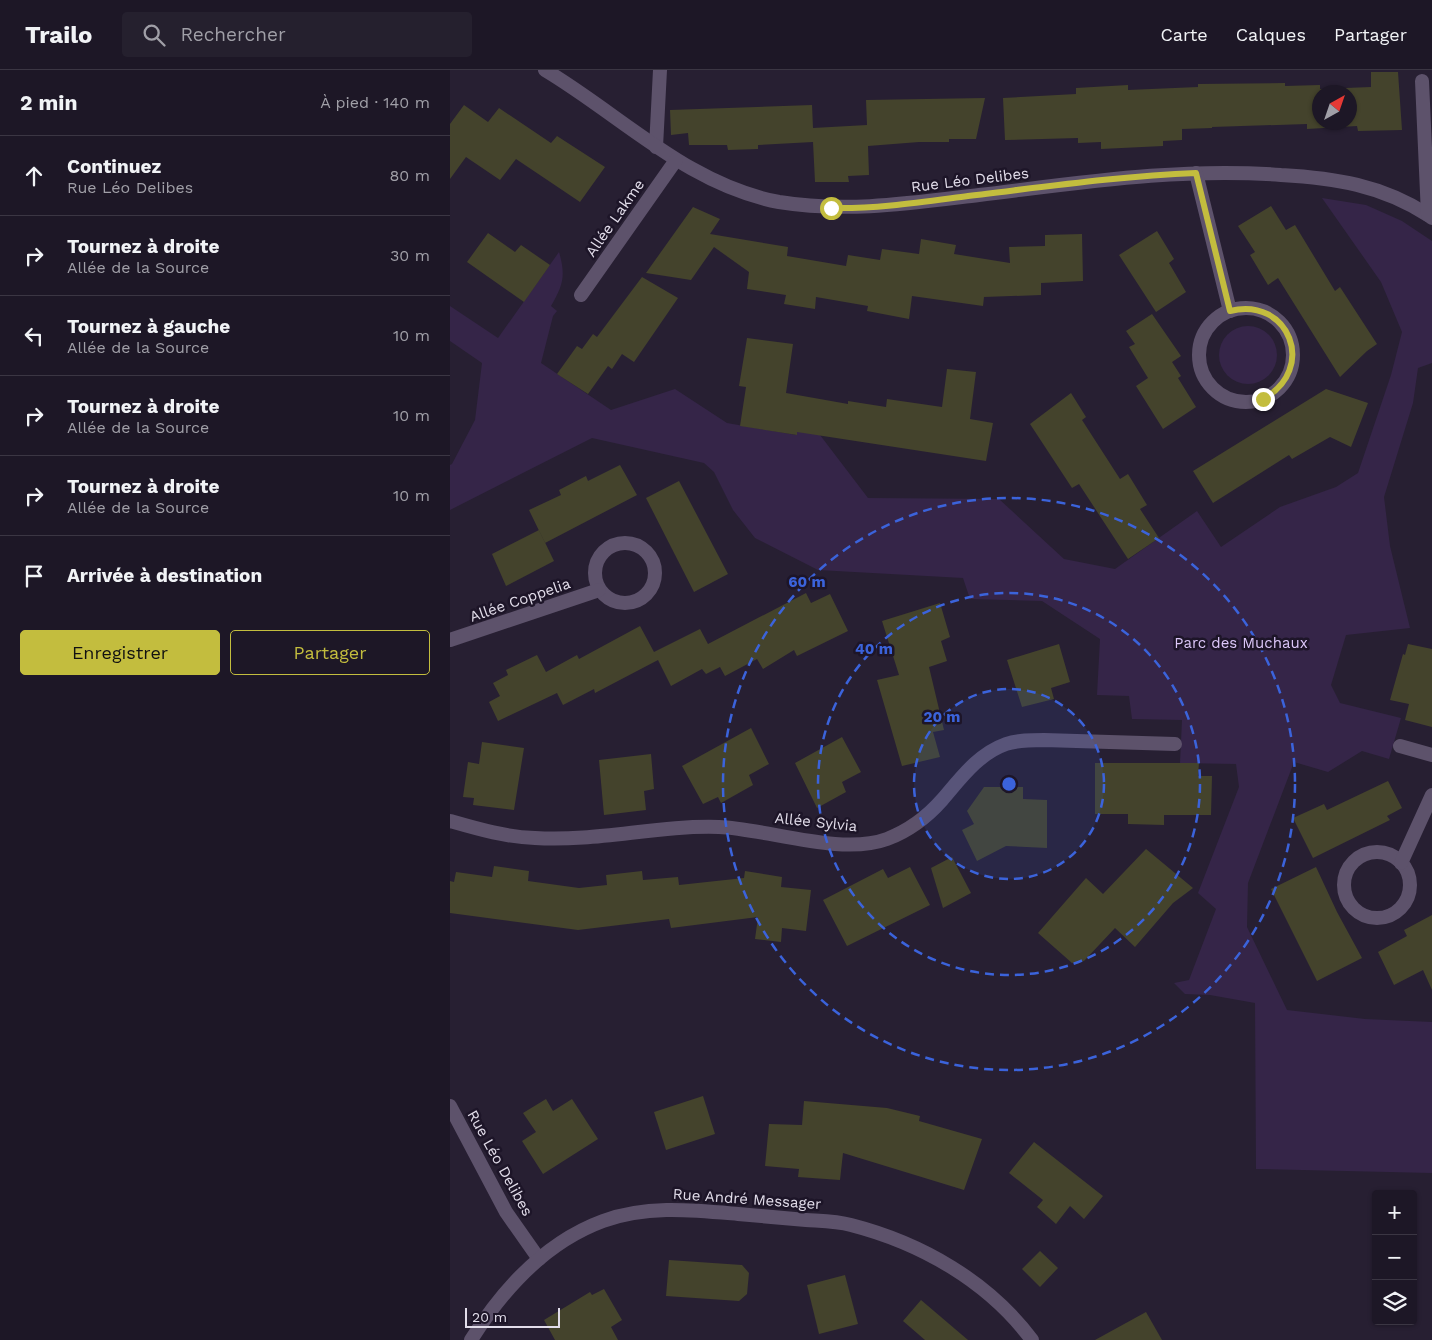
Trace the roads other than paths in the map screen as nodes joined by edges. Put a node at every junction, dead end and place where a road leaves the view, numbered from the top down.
1 (545, 70) edge
2 (660, 70) edge
3 (1422, 81) dead end
4 (656, 147) junction
5 (676, 160) junction
6 (1196, 173) junction
7 (1430, 216) edge
8 (581, 295) dead end
9 (1230, 311) junction
10 (600, 590) junction
11 (450, 640) edge
12 (1175, 744) dead end
13 (1400, 746) dead end
14 (1432, 755) edge
15 (1432, 795) edge
16 (450, 821) edge
17 (1401, 862) junction
18 (450, 1106) edge
19 (539, 1259) junction
20 (471, 1340) edge
21 (1032, 1340) edge

1 - 4 street, Rue Léo Delibes
2 - 4 street
3 - 7 street
4 - 5 street, Rue Léo Delibes
5 - 6 street, Rue Léo Delibes
5 - 8 street, Allée Lakme
6 - 7 street, Rue Léo Delibes
6 - 9 street
9 - 9 street
10 - 10 street
10 - 11 street, Allée Coppelia
12 - 16 street, Allée Sylvia
13 - 14 street
15 - 17 street
17 - 17 street
18 - 19 street, Rue Léo Delibes
19 - 20 street, Rue André Messager
19 - 21 street, Rue André Messager

